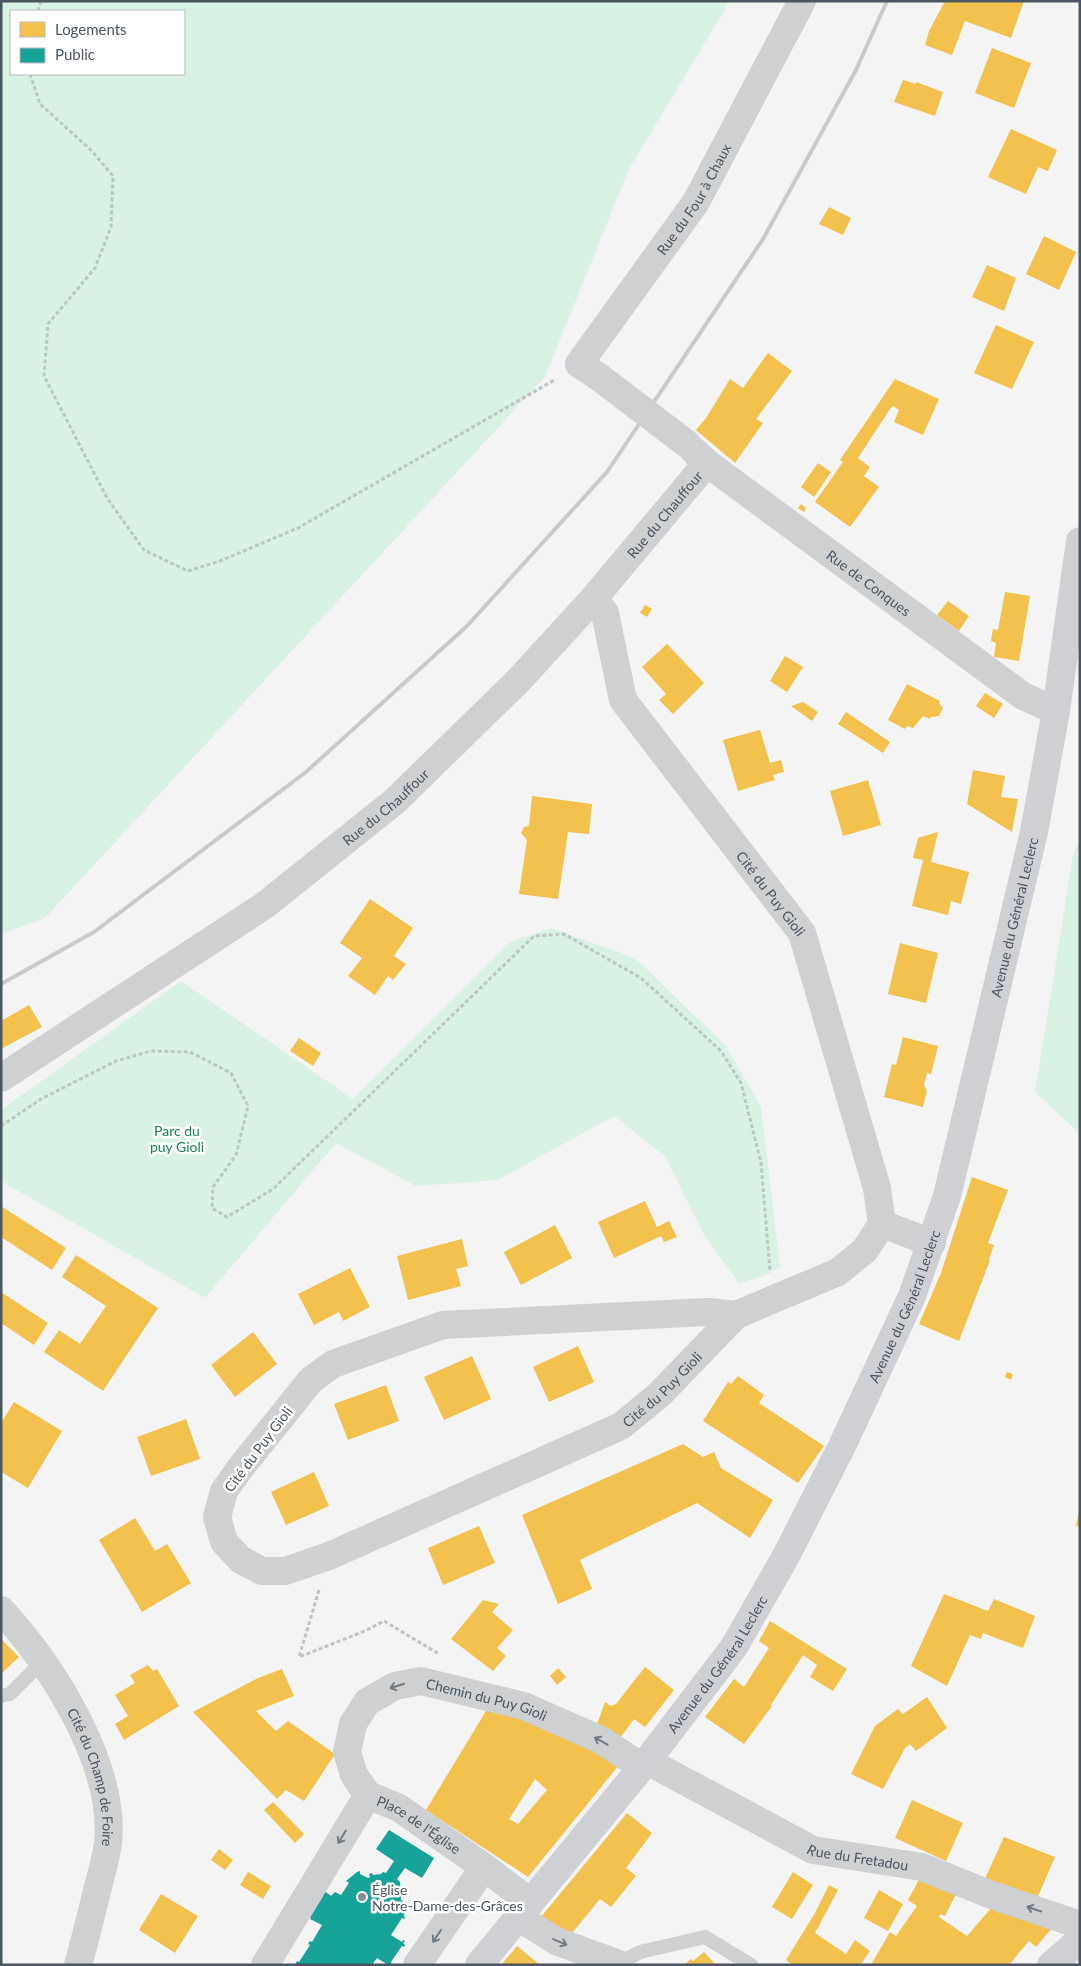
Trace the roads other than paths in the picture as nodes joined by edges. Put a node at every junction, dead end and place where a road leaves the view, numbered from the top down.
1 (802, 1) edge
2 (589, 371) joint
3 (707, 463) junction
4 (1080, 541) edge
5 (594, 598) junction
6 (1056, 711) junction
7 (1, 1078) edge
8 (882, 1224) junction
9 (932, 1244) junction
10 (736, 1315) junction
11 (1, 1610) edge
12 (42, 1662) junction
13 (1, 1696) edge
14 (644, 1764) junction
15 (368, 1795) junction
16 (484, 1867) junction
17 (524, 1909) junction
18 (1080, 1925) edge
19 (1080, 1940) edge
20 (620, 1964) edge
21 (78, 1965) edge
22 (265, 1965) edge
23 (417, 1965) edge
24 (479, 1965) edge
25 (751, 1965) edge
26 (1051, 1965) edge

1 - 2 street, Rue du Four à Chaux
2 - 3 street, Rue de Conques, bridge
3 - 5 street, Rue du Chauffour
3 - 6 street, Rue de Conques
4 - 6 street, Avenue du Général Leclerc
5 - 7 street, Rue du Chauffour
5 - 8 street, Cité du Puy Gioli
6 - 9 street, Avenue du Général Leclerc
8 - 9 street
8 - 10 street, Cité du Puy Gioli
9 - 14 street, Avenue du Général Leclerc
10 - 10 street, Cité du Puy Gioli
11 - 12 street, Cité du Champ de Foire
12 - 13 lane
12 - 21 street, Cité du Champ de Foire
14 -> 15 street, Chemin du Puy Gioli
14 - 17 street, Avenue du Général Leclerc
18 -> 14 street, Rue du Fretadou
15 - 16 street, Place de l'Église
15 -> 22 street, Place de l'Église
16 - 17 street, Place de l'Église
16 -> 23 street
17 -> 20 street, Place de l'Église
17 - 24 street, Avenue du Général Leclerc
19 - 26 street
20 - 25 lane

